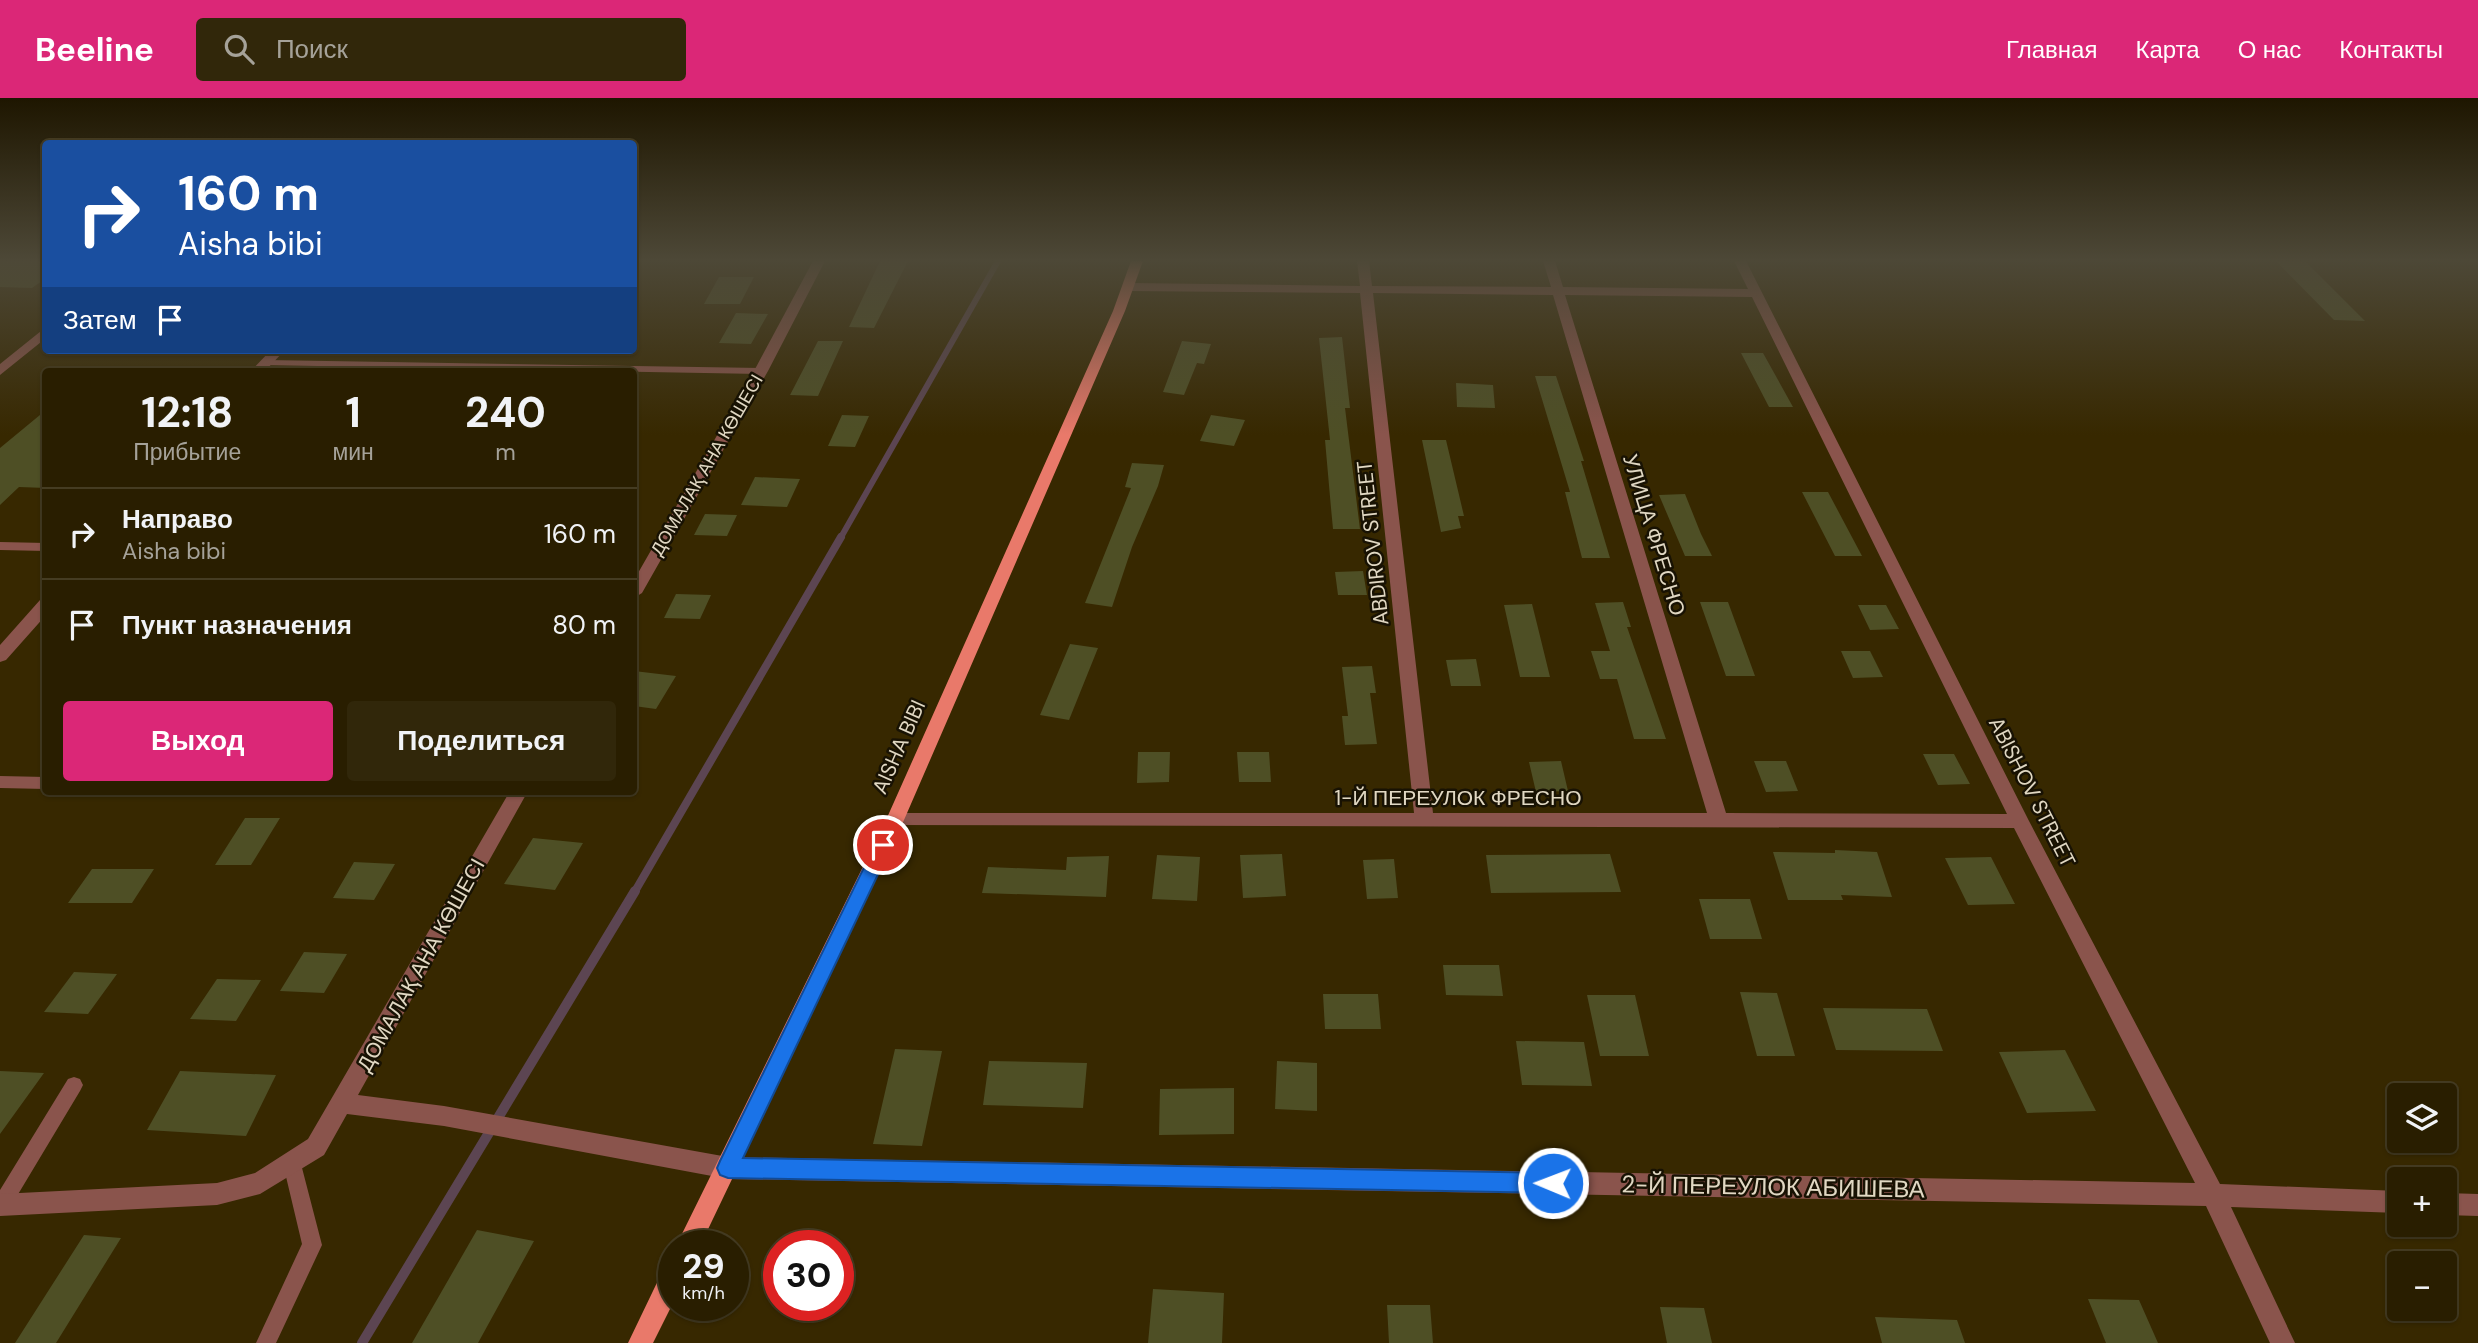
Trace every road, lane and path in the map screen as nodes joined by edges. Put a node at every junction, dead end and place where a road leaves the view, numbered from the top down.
1 (788, 319) edge
2 (1115, 319) edge
3 (1369, 319) edge
4 (1567, 319) edge
5 (1769, 319) edge
6 (42, 334) edge
7 (274, 354) edge
8 (262, 367) edge
9 (387, 368) edge
10 (637, 370) edge
11 (0, 371) edge
12 (761, 371) junction
13 (0, 546) edge
14 (42, 547) edge
15 (637, 588) edge
16 (42, 609) edge
17 (0, 656) edge
18 (0, 782) edge
19 (42, 783) edge
20 (517, 795) edge
21 (895, 820) junction
22 (1424, 820) junction
23 (2020, 821) junction
24 (1719, 822) junction
25 (74, 1085) dead end
26 (344, 1103) junction
27 (292, 1164) junction
28 (728, 1168) junction
29 (2213, 1195) junction
30 (2387, 1202) edge
31 (2457, 1204) edge
32 (0, 1205) edge
33 (2478, 1205) edge
34 (696, 1230) edge
35 (658, 1307) edge
36 (266, 1343) edge
37 (640, 1343) edge
38 (2283, 1343) edge

1 - 12 street, ДОМАЛАҚ АНА КӨШЕСІ
2 - 21 main road, AISHA BIBI
3 - 22 street, ABDIROV STREET
4 - 24 street, УЛИЦА ФРЕСНО
5 - 23 street, ABISHOV STREET
6 - 11 street
7 - 8 street
8 - 9 lane
10 - 12 lane
12 - 15 street, ДОМАЛАҚ АНА КӨШЕСІ
13 - 14 lane
16 - 17 street
18 - 19 lane
20 - 26 street, ДОМАЛАҚ АНА КӨШЕСІ
21 - 22 street, 1-Й ПЕРЕУЛОК ФРЕСНО
21 - 28 main road, AISHA BIBI
22 - 24 street, 1-Й ПЕРЕУЛОК ФРЕСНО
23 - 24 street, 1-Й ПЕРЕУЛОК ФРЕСНО
23 - 29 street, ABISHOV STREET
25 - 32 lane
26 - 27 street, ДОМАЛАҚ АНА КӨШЕСІ
26 - 28 street, 2-Й ПЕРЕУЛОК АБИШЕВА
27 - 32 street, ДОМАЛАҚ АНА КӨШЕСІ
27 - 36 lane
28 - 29 street, 2-Й ПЕРЕУЛОК АБИШЕВА
28 - 34 main road, AISHA BIBI
29 - 30 street, 2-Й ПЕРЕУЛОК АБИШЕВА
29 - 38 street, ABISHOV STREET
31 - 33 street
35 - 37 main road

